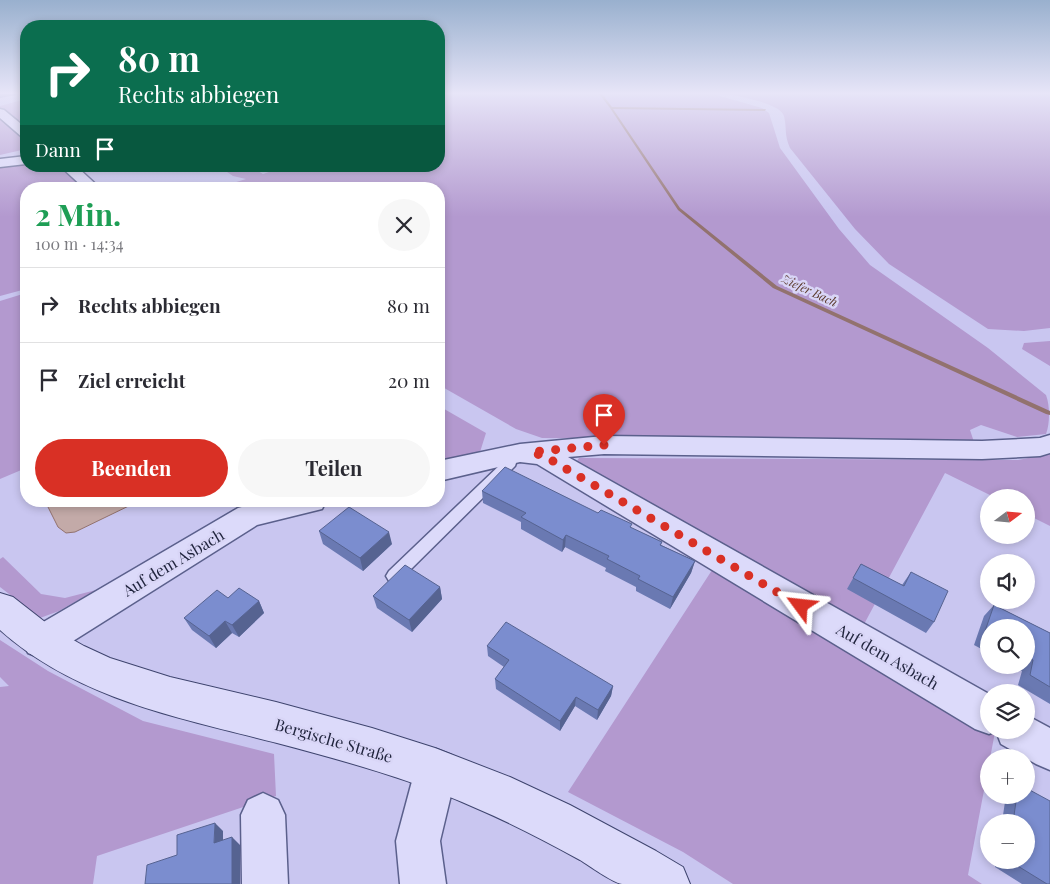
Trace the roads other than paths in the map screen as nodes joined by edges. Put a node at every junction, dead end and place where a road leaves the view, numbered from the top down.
1 (20, 161) edge
2 (0, 163) edge
3 (74, 172) edge
4 (86, 182) edge
5 (1050, 444) edge
6 (520, 454) junction
7 (445, 471) edge
8 (286, 507) edge
9 (386, 585) edge
10 (0, 608) edge
11 (41, 642) junction
12 (980, 710) edge
13 (1031, 739) edge
14 (1050, 750) edge
15 (436, 770) junction
16 (263, 815) dead end
17 (265, 884) edge
18 (423, 884) edge
19 (666, 884) edge

1 - 2 street
3 - 4 street
5 - 6 street
6 - 7 street
6 - 9 lane
6 - 12 street, Auf dem Asbach
8 - 11 street, Auf dem Asbach
10 - 11 main road, Bergische Straße
11 - 15 main road, Bergische Straße
13 - 14 street
15 - 18 street
15 - 19 main road, Bergische Straße
16 - 17 street

